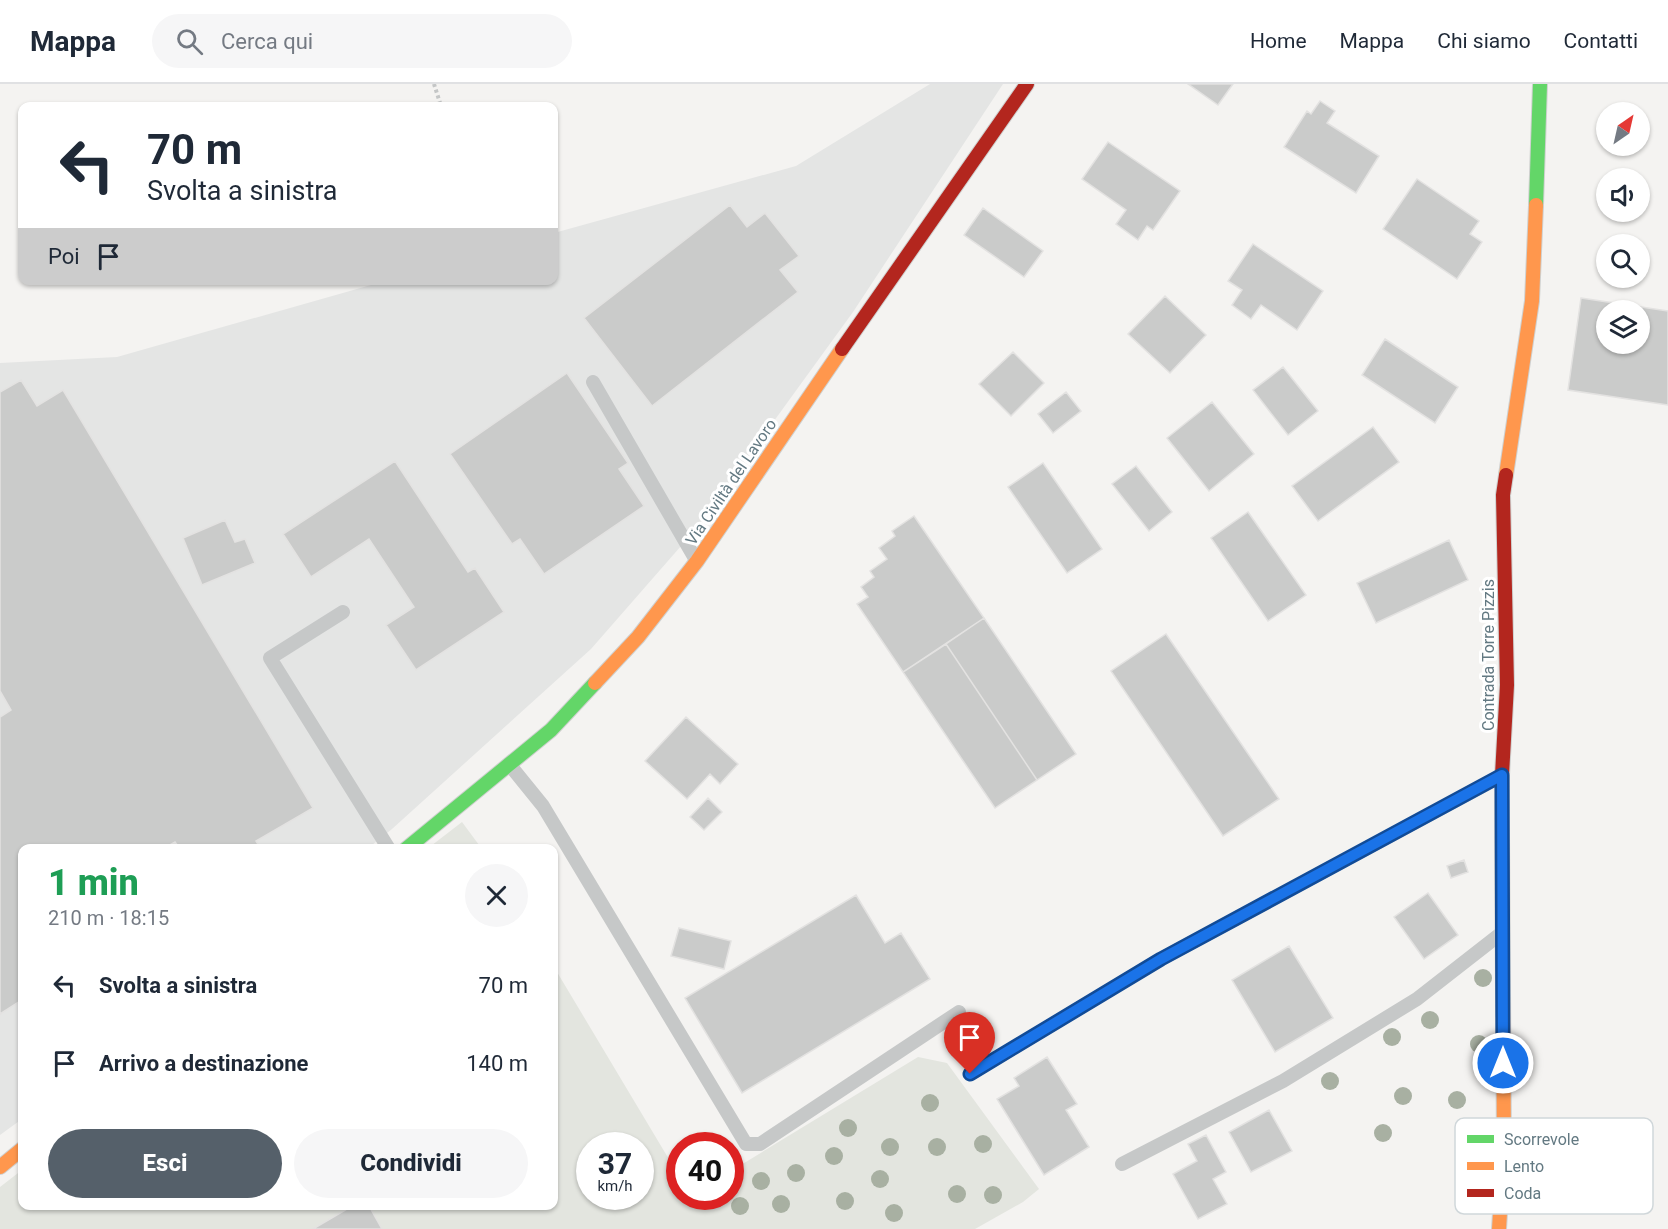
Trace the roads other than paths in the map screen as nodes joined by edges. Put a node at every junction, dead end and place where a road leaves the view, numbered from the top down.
1 (1027, 84) edge
2 (1540, 84) edge
3 (593, 382) dead end
4 (697, 561) junction
5 (344, 612) dead end
6 (509, 764) junction
7 (1502, 775) junction
8 (386, 844) edge
9 (412, 844) edge
10 (1503, 932) junction
11 (959, 1012) dead end
12 (970, 1074) dead end
13 (1504, 1118) edge
14 (18, 1152) edge
15 (1122, 1164) dead end
16 (0, 1167) edge
17 (1500, 1214) edge
18 (1499, 1229) edge

1 - 4 street, Via Civiltà del Lavoro
2 - 7 street, Contrada Torre Pizzis
3 - 4 lane
4 - 6 street, Via Civiltà del Lavoro
5 - 8 lane
6 - 9 street, Via Civiltà del Lavoro
6 - 11 lane
7 - 10 street, Contrada Torre Pizzis
7 - 12 lane
10 - 13 street, Contrada Torre Pizzis
10 - 15 lane
14 - 16 street
17 - 18 street, Contrada Torre Pizzis

